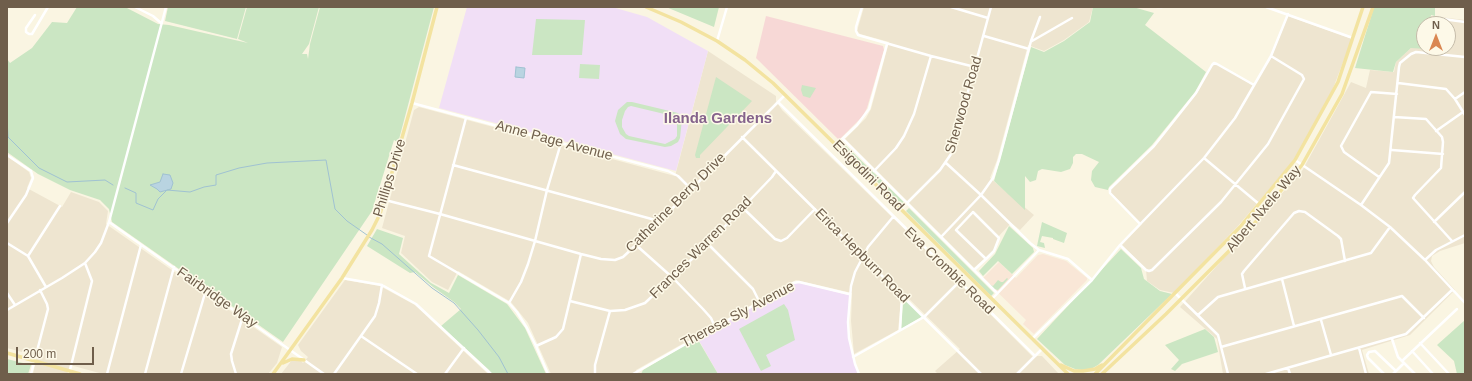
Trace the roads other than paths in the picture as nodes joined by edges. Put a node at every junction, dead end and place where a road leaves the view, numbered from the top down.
1 (48, 7) edge
2 (135, 7) edge
3 (166, 7) edge
4 (646, 7) edge
5 (727, 7) edge
6 (862, 7) edge
7 (951, 7) edge
8 (992, 7) edge
9 (1157, 7) edge
10 (1162, 7) edge
11 (1266, 7) edge
12 (1363, 7) edge
13 (1373, 7) edge
14 (437, 8) edge
15 (1288, 14) junction
16 (35, 15) dead end
17 (1040, 17) dead end
18 (988, 18) junction
19 (1072, 18) dead end
20 (161, 23) junction
21 (984, 36) junction
22 (1353, 38) junction
23 (1031, 41) junction
24 (717, 42) junction
25 (887, 44) junction
26 (1029, 49) junction
27 (1416, 52) edge
28 (931, 56) junction
29 (1271, 56) junction
30 (975, 67) junction
31 (1398, 83) junction
32 (1254, 85) junction
33 (1465, 92) edge
34 (785, 94) junction
35 (1396, 94) junction
36 (1455, 99) junction
37 (778, 102) junction
38 (412, 103) junction
39 (1464, 113) edge
40 (1394, 117) junction
41 (466, 118) junction
42 (1436, 131) junction
43 (742, 137) junction
44 (843, 139) junction
45 (561, 143) junction
46 (836, 145) junction
47 (1392, 150) junction
48 (1443, 154) junction
49 (7, 155) edge
50 (1204, 158) junction
51 (1295, 160) junction
52 (946, 163) junction
53 (453, 165) junction
54 (1302, 165) junction
55 (776, 171) junction
56 (874, 171) junction
57 (1379, 177) junction
58 (1236, 185) junction
59 (691, 189) junction
60 (547, 190) junction
61 (1465, 192) edge
62 (981, 195) junction
63 (385, 200) junction
64 (908, 203) junction
65 (1259, 204) junction
66 (1361, 205) junction
67 (60, 206) dead end
68 (743, 208) junction
69 (815, 209) junction
70 (901, 209) junction
71 (440, 214) junction
72 (893, 217) junction
73 (659, 221) junction
74 (109, 222) junction
75 (1434, 222) junction
76 (7, 223) edge
77 (1140, 224) junction
78 (1390, 227) junction
79 (1465, 235) edge
80 (941, 237) junction
81 (535, 241) junction
82 (1452, 241) junction
83 (7, 243) edge
84 (708, 244) junction
85 (141, 245) junction
86 (636, 245) junction
87 (1120, 245) junction
88 (1039, 250) junction
89 (581, 254) junction
90 (28, 256) junction
91 (862, 257) junction
92 (986, 259) junction
93 (1426, 260) junction
94 (1346, 261) junction
95 (85, 263) junction
96 (174, 268) junction
97 (974, 270) junction
98 (342, 278) junction
99 (673, 278) junction
100 (1282, 279) junction
101 (1092, 280) junction
102 (959, 282) junction
103 (382, 285) junction
104 (46, 287) junction
105 (1245, 288) junction
106 (40, 290) junction
107 (206, 290) junction
108 (1452, 290) junction
109 (997, 293) junction
110 (1175, 293) junction
111 (7, 294) edge
112 (849, 294) junction
113 (902, 296) junction
114 (992, 299) junction
115 (1181, 299) junction
116 (570, 301) junction
117 (760, 301) junction
118 (508, 302) junction
119 (1465, 303) edge
120 (14, 306) junction
121 (7, 310) edge
122 (1457, 310) dead end
123 (610, 311) junction
124 (1198, 315) junction
125 (244, 316) junction
126 (924, 317) junction
127 (1424, 318) junction
128 (1321, 320) junction
129 (1294, 326) junction
130 (715, 327) junction
131 (900, 330) junction
132 (361, 336) junction
133 (1392, 338) junction
134 (1032, 339) junction
135 (1420, 343) junction
136 (536, 346) junction
137 (1221, 347) junction
138 (464, 348) junction
139 (1359, 348) junction
140 (1042, 349) junction
141 (290, 350) junction
142 (1412, 352) junction
143 (7, 353) edge
144 (1331, 355) junction
145 (1034, 356) junction
146 (853, 358) junction
147 (304, 360) junction
148 (34, 361) junction
149 (1403, 362) junction
150 (282, 364) junction
151 (1058, 364) junction
152 (1106, 364) junction
153 (1288, 368) junction
154 (639, 372) edge
155 (69, 373) edge
156 (858, 373) edge
157 (1066, 373) edge
158 (1395, 373) edge
159 (31, 374) edge
160 (80, 374) edge
161 (107, 374) edge
162 (145, 374) edge
163 (181, 374) edge
164 (236, 374) edge
165 (273, 374) edge
166 (324, 374) edge
167 (334, 374) edge
168 (417, 374) edge
169 (446, 374) edge
170 (491, 374) edge
171 (548, 374) edge
172 (595, 374) edge
173 (633, 374) edge
174 (981, 374) edge
175 (1017, 374) edge
176 (1095, 374) edge
177 (1102, 374) edge
178 (1228, 374) edge
179 (1266, 374) edge
180 (1290, 374) edge
181 (1366, 374) edge
182 (1384, 374) edge
183 (1414, 374) edge
184 (1433, 374) edge
185 (1449, 374) edge

1 - 16 street
2 - 20 street
3 - 20 street
4 - 24 main road, Esigodini Road
5 - 24 street
6 - 25 street
7 - 18 street
8 - 18 street, Sherwood Road
9 - 10 street
11 - 15 street
12 - 22 main road, Albert Nxele Way
13 - 54 main road, Albert Nxele Way
14 - 38 main road, Phillips Drive
15 - 22 street
15 - 29 street
17 - 23 street
18 - 21 street, Sherwood Road
19 - 23 street
20 - 74 street
21 - 26 street
21 - 30 street, Sherwood Road
22 - 51 main road, Albert Nxele Way
23 - 26 street
24 - 34 main road, Esigodini Road
25 - 28 street
25 - 44 street
26 - 62 street
27 - 31 street
28 - 30 street
28 - 56 street
29 - 32 street
29 - 58 street
30 - 52 street, Sherwood Road
31 - 35 street
31 - 36 street
32 - 50 street
32 - 77 street
33 - 36 street
34 - 37 street, Catherine Berry Drive
34 - 46 main road, Esigodini Road
35 - 40 street
35 - 57 street
36 - 39 street
37 - 43 street, Catherine Berry Drive
37 - 72 street, Eva Crombie Road
38 - 41 street, Anne Page Avenue
38 - 63 main road, Phillips Drive
39 - 42 street
40 - 42 street
40 - 47 street
41 - 45 street, Anne Page Avenue
41 - 53 street
42 - 48 street
43 - 55 street, Erica Hepburn Road
43 - 59 street, Catherine Berry Drive
44 - 46 street
44 - 56 street
45 - 59 street, Anne Page Avenue
45 - 60 street
46 - 70 main road, Esigodini Road
47 - 48 street
47 - 57 street
48 - 75 street
49 - 76 street
50 - 58 street
50 - 77 street
51 - 54 street
51 - 65 main road, Albert Nxele Way
52 - 62 street
52 - 64 street, Sherwood Road
53 - 60 street
53 - 71 street
54 - 66 street
54 - 115 main road, Albert Nxele Way
55 - 68 street, Frances Warren Road
55 - 69 street, Erica Hepburn Road
56 - 64 street
57 - 66 street
58 - 65 street
58 - 87 street
59 - 73 street, Catherine Berry Drive
60 - 73 street
60 - 81 street
61 - 75 street
62 - 80 street
62 - 88 street
63 - 71 street, Catherine Berry Drive
63 - 98 main road, Phillips Drive
64 - 70 street, Sherwood Road
64 - 80 street
65 - 110 main road, Albert Nxele Way
66 - 78 street
67 - 90 street
68 - 69 street
68 - 84 street, Frances Warren Road
69 - 91 street, Erica Hepburn Road
70 - 114 main road, Esigodini Road
71 - 81 street, Catherine Berry Drive
71 - 118 street
72 - 91 street
72 - 102 street, Eva Crombie Road
73 - 86 street, Catherine Berry Drive
74 - 85 street, Fairbridge Way
74 - 95 street
75 - 82 street
77 - 87 street
78 - 93 street
78 - 94 street
79 - 82 street
80 - 97 street
81 - 89 street, Catherine Berry Drive
81 - 118 street
82 - 93 street
83 - 90 street
84 - 99 street, Frances Warren Road
84 - 117 street
85 - 96 street, Fairbridge Way
85 - 161 street
86 - 89 street, Catherine Berry Drive
86 - 99 street
87 - 101 street
88 - 101 street
88 - 109 street
89 - 116 street
90 - 104 street
91 - 112 street
91 - 113 street, Erica Hepburn Road
92 - 92 street
92 - 97 street
93 - 108 street
94 - 100 street
94 - 105 street
95 - 104 street
95 - 155 street
96 - 107 street, Fairbridge Way
96 - 162 street
97 - 109 street
98 - 103 street
98 - 141 main road, Phillips Drive
99 - 123 street, Frances Warren Road
99 - 130 street
100 - 105 street
100 - 129 street
101 - 134 street
102 - 126 street
102 - 145 street, Eva Crombie Road
103 - 132 street
103 - 138 street
104 - 106 street
105 - 124 street
106 - 120 street
106 - 148 street
107 - 125 street, Fairbridge Way
107 - 163 street
108 - 119 street
108 - 127 street
109 - 114 street
110 - 115 street
110 - 152 main road, Albert Nxele Way
111 - 120 street
112 - 117 street, Theresa Sly Avenue
112 - 146 street
113 - 126 street, Erica Hepburn Road
113 - 131 street
114 - 134 main road, Esigodini Road
115 - 124 street
115 - 177 main road, Albert Nxele Way
116 - 123 street, Frances Warren Road
116 - 136 street
117 - 130 street, Theresa Sly Avenue
118 - 136 street
120 - 121 street
122 - 135 street
123 - 172 street
124 - 137 street
125 - 141 street, Fairbridge Way
125 - 164 street
126 - 131 street
126 - 174 street, Erica Hepburn Road
127 - 128 street
127 - 133 street
128 - 129 street
128 - 144 street
129 - 137 street
130 - 154 street, Theresa Sly Avenue
131 - 146 street
132 - 167 street
132 - 168 street
133 - 139 street
133 - 149 street
134 - 140 main road, Esigodini Road
135 - 142 street
135 - 185 street
136 - 171 street
137 - 178 street
138 - 169 street
138 - 170 street
139 - 144 street
139 - 181 street
140 - 145 street
140 - 151 main road, Esigodini Road
141 - 147 street, Fairbridge Way
141 - 150 main road, Phillips Drive
142 - 149 street
142 - 184 street
143 - 148 main road
144 - 153 street
145 - 175 street
146 - 156 street
147 - 150 main road
147 - 166 street, Fairbridge Way
148 - 155 main road
148 - 159 street
149 - 158 street
149 - 183 street
150 - 165 main road, Phillips Drive
151 - 152 main road
151 - 157 main road, Esigodini Road
152 - 176 main road, Albert Nxele Way
153 - 179 street
153 - 180 street
154 - 173 street, Theresa Sly Avenue
155 - 160 main road
158 - 182 street

